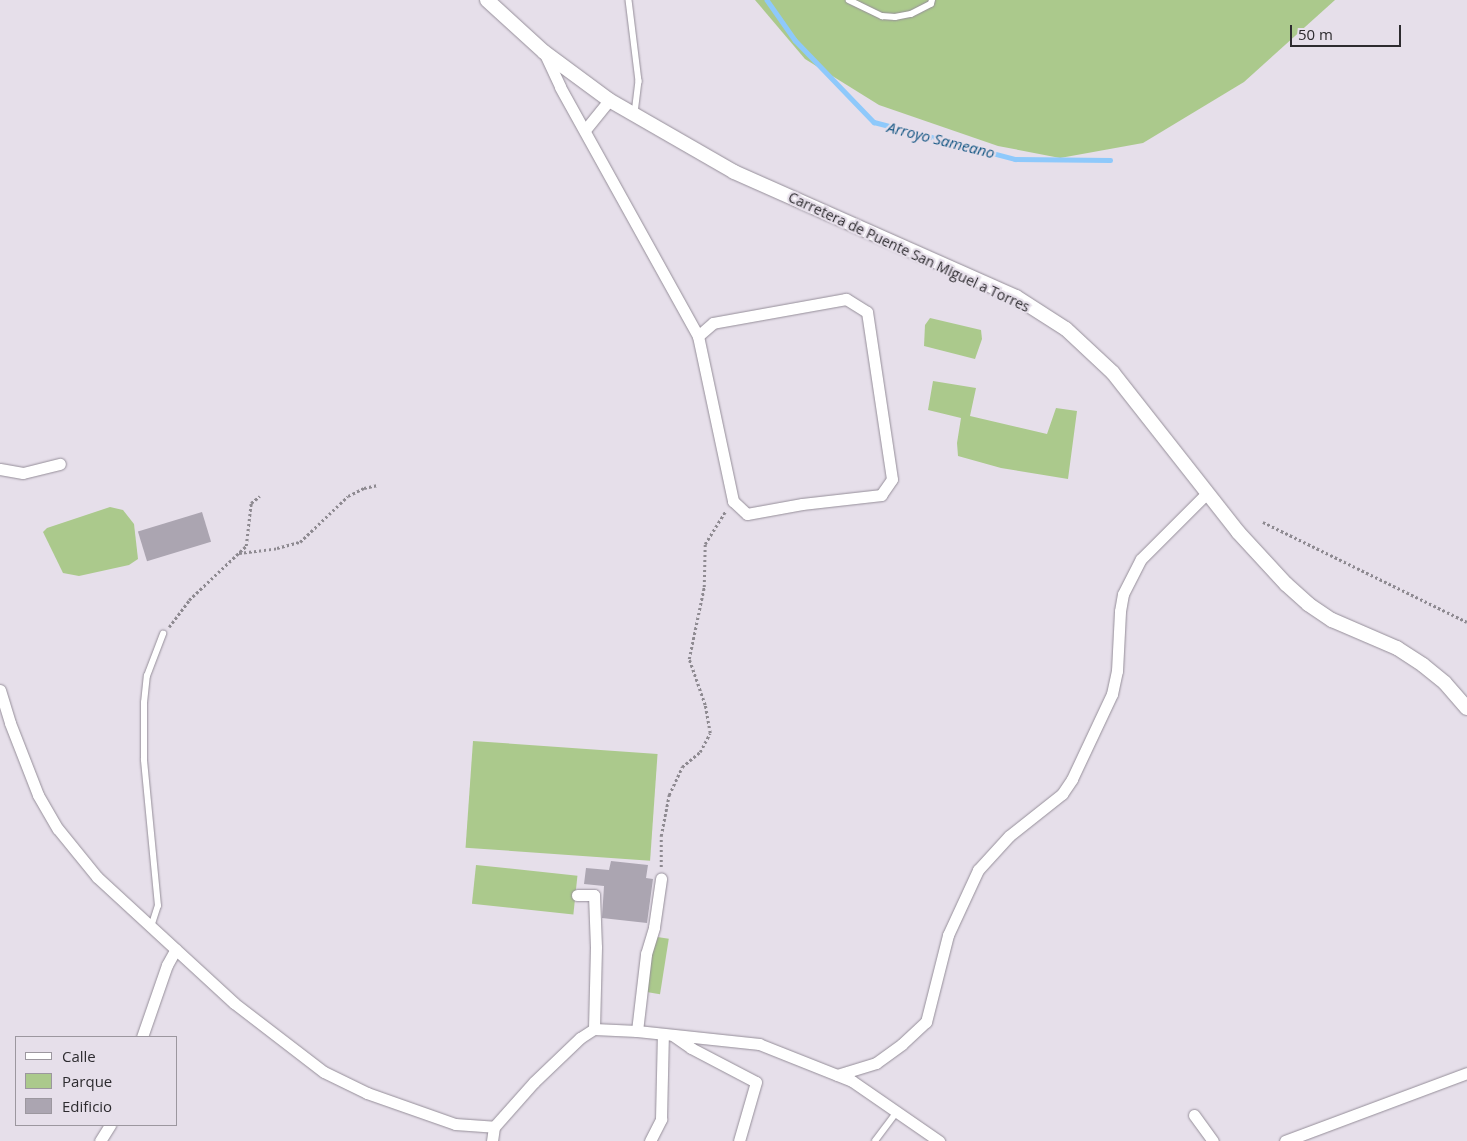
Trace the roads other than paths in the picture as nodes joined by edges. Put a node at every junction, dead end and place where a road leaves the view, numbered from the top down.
1 (487, 0) edge
2 (629, 0) edge
3 (849, 0) edge
4 (932, 0) edge
5 (544, 52) junction
6 (609, 100) junction
7 (635, 114) junction
8 (585, 130) junction
9 (698, 336) junction
10 (60, 464) dead end
11 (0, 469) edge
12 (1207, 493) junction
13 (163, 634) road end
14 (0, 690) edge
15 (1467, 708) edge
16 (661, 879) road end
17 (577, 895) dead end
18 (151, 927) junction
19 (176, 949) junction
20 (594, 1029) junction
21 (637, 1031) junction
22 (668, 1034) junction
23 (142, 1036) edge
24 (1467, 1074) edge
25 (837, 1075) junction
26 (897, 1112) junction
27 (1194, 1115) dead end
28 (109, 1126) edge
29 (494, 1126) junction
30 (100, 1141) edge
31 (492, 1141) edge
32 (650, 1141) edge
33 (739, 1141) edge
34 (875, 1141) edge
35 (939, 1141) edge
36 (1213, 1141) edge
37 (1285, 1141) edge

1 - 5 street, Carretera de Puente San Miguel a Torres
2 - 7 lane
3 - 4 lane
5 - 6 street, Carretera de Puente San Miguel a Torres
5 - 8 street
6 - 7 street, Carretera de Puente San Miguel a Torres
6 - 8 street
7 - 12 street, Carretera de Puente San Miguel a Torres
8 - 9 street
9 - 9 street
10 - 11 street
12 - 15 street, Carretera de Puente San Miguel a Torres
12 - 25 street
13 - 18 lane
14 - 18 street
16 - 21 street
17 - 20 street
18 - 19 street
19 - 23 street
19 - 29 street
20 - 21 street
20 - 29 street
21 - 22 street
22 - 25 street
22 - 32 street
22 - 33 street
24 - 37 street
25 - 26 street
26 - 34 lane
26 - 35 street
27 - 36 street
28 - 30 street
29 - 31 street

